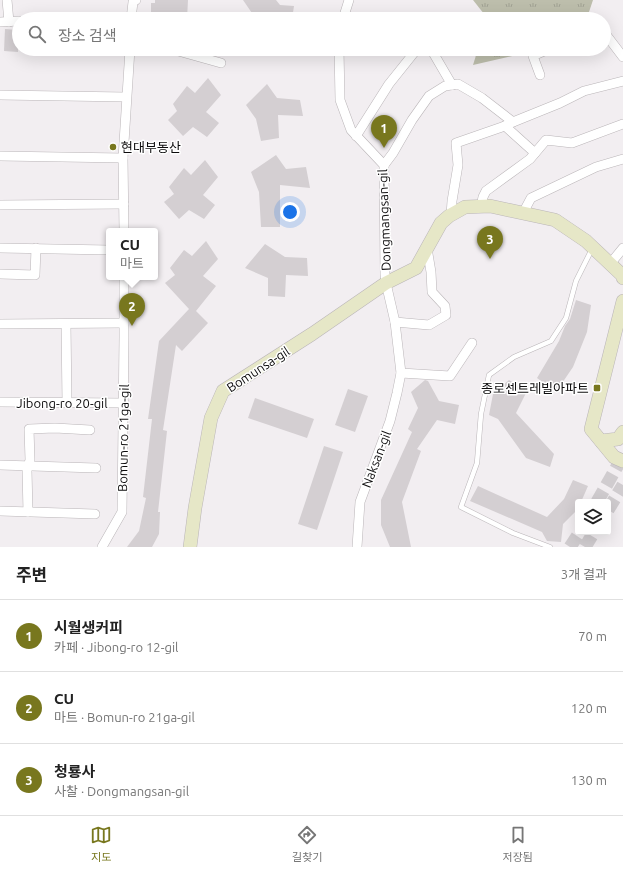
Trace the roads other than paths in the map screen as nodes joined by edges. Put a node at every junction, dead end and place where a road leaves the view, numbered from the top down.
1 (8, 0) edge
2 (136, 0) edge
3 (349, 0) edge
4 (132, 12) edge
5 (345, 12) edge
6 (4, 22) edge
7 (611, 41) edge
8 (129, 56) edge
9 (196, 56) edge
10 (339, 56) edge
11 (411, 56) edge
12 (435, 56) edge
13 (532, 56) edge
14 (623, 57) edge
15 (221, 63) dead end
16 (540, 76) dead end
17 (622, 81) edge
18 (452, 85) junction
19 (623, 91) edge
20 (0, 95) edge
21 (126, 97) junction
22 (509, 124) junction
23 (623, 124) edge
24 (356, 136) junction
25 (535, 153) junction
26 (0, 156) edge
27 (123, 158) junction
28 (623, 159) edge
29 (384, 165) junction
30 (124, 204) junction
31 (0, 205) edge
32 (481, 207) junction
33 (523, 213) junction
34 (452, 215) junction
35 (124, 228) edge
36 (0, 248) edge
37 (36, 248) junction
38 (427, 248) junction
39 (593, 248) junction
40 (623, 248) edge
41 (106, 250) edge
42 (610, 264) junction
43 (0, 274) edge
44 (623, 278) edge
45 (124, 280) edge
46 (386, 283) junction
47 (623, 301) edge
48 (395, 322) junction
49 (0, 324) edge
50 (66, 324) junction
51 (124, 324) junction
52 (472, 343) dead end
53 (401, 373) junction
54 (0, 402) edge
55 (67, 403) junction
56 (124, 403) junction
57 (90, 430) dead end
58 (623, 432) edge
59 (601, 441) junction
60 (623, 461) edge
61 (0, 465) edge
62 (28, 466) junction
63 (96, 468) dead end
64 (0, 511) edge
65 (28, 512) junction
66 (95, 514) dead end
67 (102, 547) edge
68 (190, 547) edge
69 (357, 547) edge
70 (550, 547) edge

1 - 6 street
2 - 4 street
3 - 5 street
7 - 14 street
8 - 21 street
9 - 15 street
10 - 24 street, Dongmangsan-gil
11 - 24 street
12 - 18 street
13 - 16 street
17 - 19 street
17 - 22 street
18 - 22 street
18 - 29 street
20 - 21 street
21 - 27 street
22 - 25 street
22 - 34 street
23 - 25 street
24 - 29 street, Dongmangsan-gil
25 - 32 street
26 - 27 street
27 - 30 street
28 - 33 street
29 - 46 street, Dongmangsan-gil
30 - 31 street
30 - 35 street
32 - 33 street, Dongmangsan-gil
32 - 34 street, Dongmangsan-gil
33 - 39 street, Dongmangsan-gil
34 - 38 street, Dongmangsan-gil
36 - 37 street
37 - 41 street
37 - 43 street
38 - 46 street, Dongmangsan-gil
38 - 48 street
39 - 42 street, Dongmangsan-gil
39 - 70 lane
40 - 42 street
42 - 44 street, Dongmangsan-gil
45 - 51 street, Bomun-ro 21ga-gil
46 - 48 street, Naksan-gil
46 - 68 street, Bomunsa-gil
47 - 59 street
48 - 53 street, Naksan-gil
49 - 50 street
50 - 51 street
50 - 55 street
51 - 56 street, Bomun-ro 21ga-gil
52 - 53 street
53 - 69 street, Naksan-gil
54 - 55 street, Jibong-ro 20-gil
55 - 56 street, Jibong-ro 20-gil
56 - 67 street, Bomun-ro 21ga-gil
57 - 62 street
58 - 59 street
59 - 60 street
61 - 62 street
62 - 63 street
62 - 65 street
64 - 65 street
65 - 66 street

